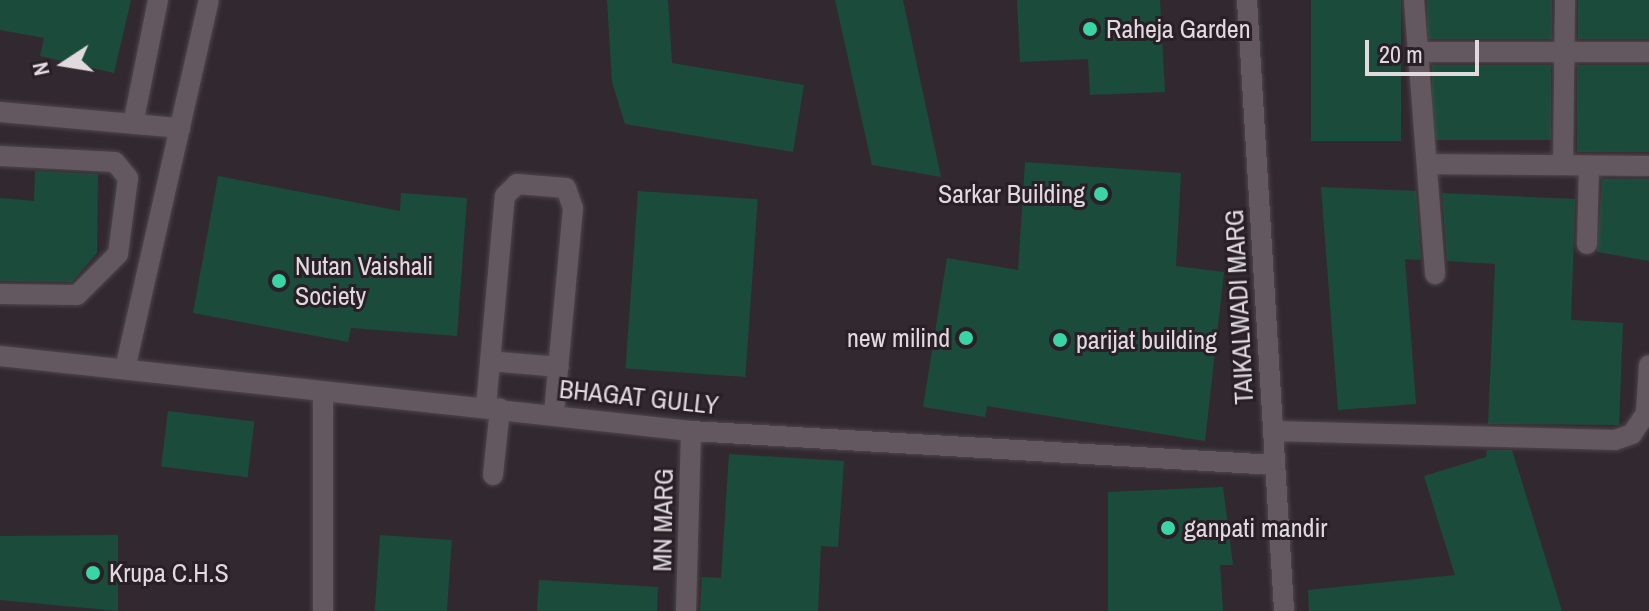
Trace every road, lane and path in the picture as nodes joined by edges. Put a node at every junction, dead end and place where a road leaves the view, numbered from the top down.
1 (158, 0) edge
2 (209, 0) edge
3 (1247, 0) edge
4 (1414, 0) edge
5 (1565, 0) edge
6 (1418, 52) junction
7 (1564, 52) junction
8 (1649, 52) edge
9 (0, 112) edge
10 (133, 124) junction
11 (180, 128) junction
12 (0, 156) edge
13 (1427, 164) junction
14 (1563, 165) junction
15 (1589, 166) junction
16 (1649, 166) edge
17 (1587, 244) dead end
18 (1435, 274) dead end
19 (0, 294) edge
20 (0, 356) edge
21 (490, 361) junction
22 (1649, 365) edge
23 (559, 367) junction
24 (125, 369) junction
25 (323, 391) junction
26 (493, 408) junction
27 (554, 414) junction
28 (691, 431) junction
29 (1273, 431) junction
30 (1275, 465) junction
31 (493, 475) dead end
32 (323, 611) edge
33 (686, 611) edge
34 (1284, 611) edge

1 - 10 street
2 - 11 street
3 - 29 street, TAIKALWADI MARG
4 - 6 street
5 - 7 street
6 - 7 street
6 - 13 street
7 - 8 street
7 - 14 street
9 - 10 street
10 - 11 street
11 - 24 street
12 - 19 street
13 - 14 street
13 - 18 street
14 - 15 street
15 - 16 street
15 - 17 street
20 - 24 street, BHAGAT GULLY
21 - 23 street
21 - 23 street
21 - 26 street
22 - 29 street
23 - 27 street
24 - 25 street, BHAGAT GULLY
25 - 26 street, BHAGAT GULLY
25 - 32 street
26 - 27 street, BHAGAT GULLY
26 - 31 street
27 - 28 street, BHAGAT GULLY
28 - 30 street, BHAGAT GULLY
28 - 33 street, MN MARG
29 - 30 street, TAIKALWADI MARG
30 - 34 street, TAIKALWADI MARG

